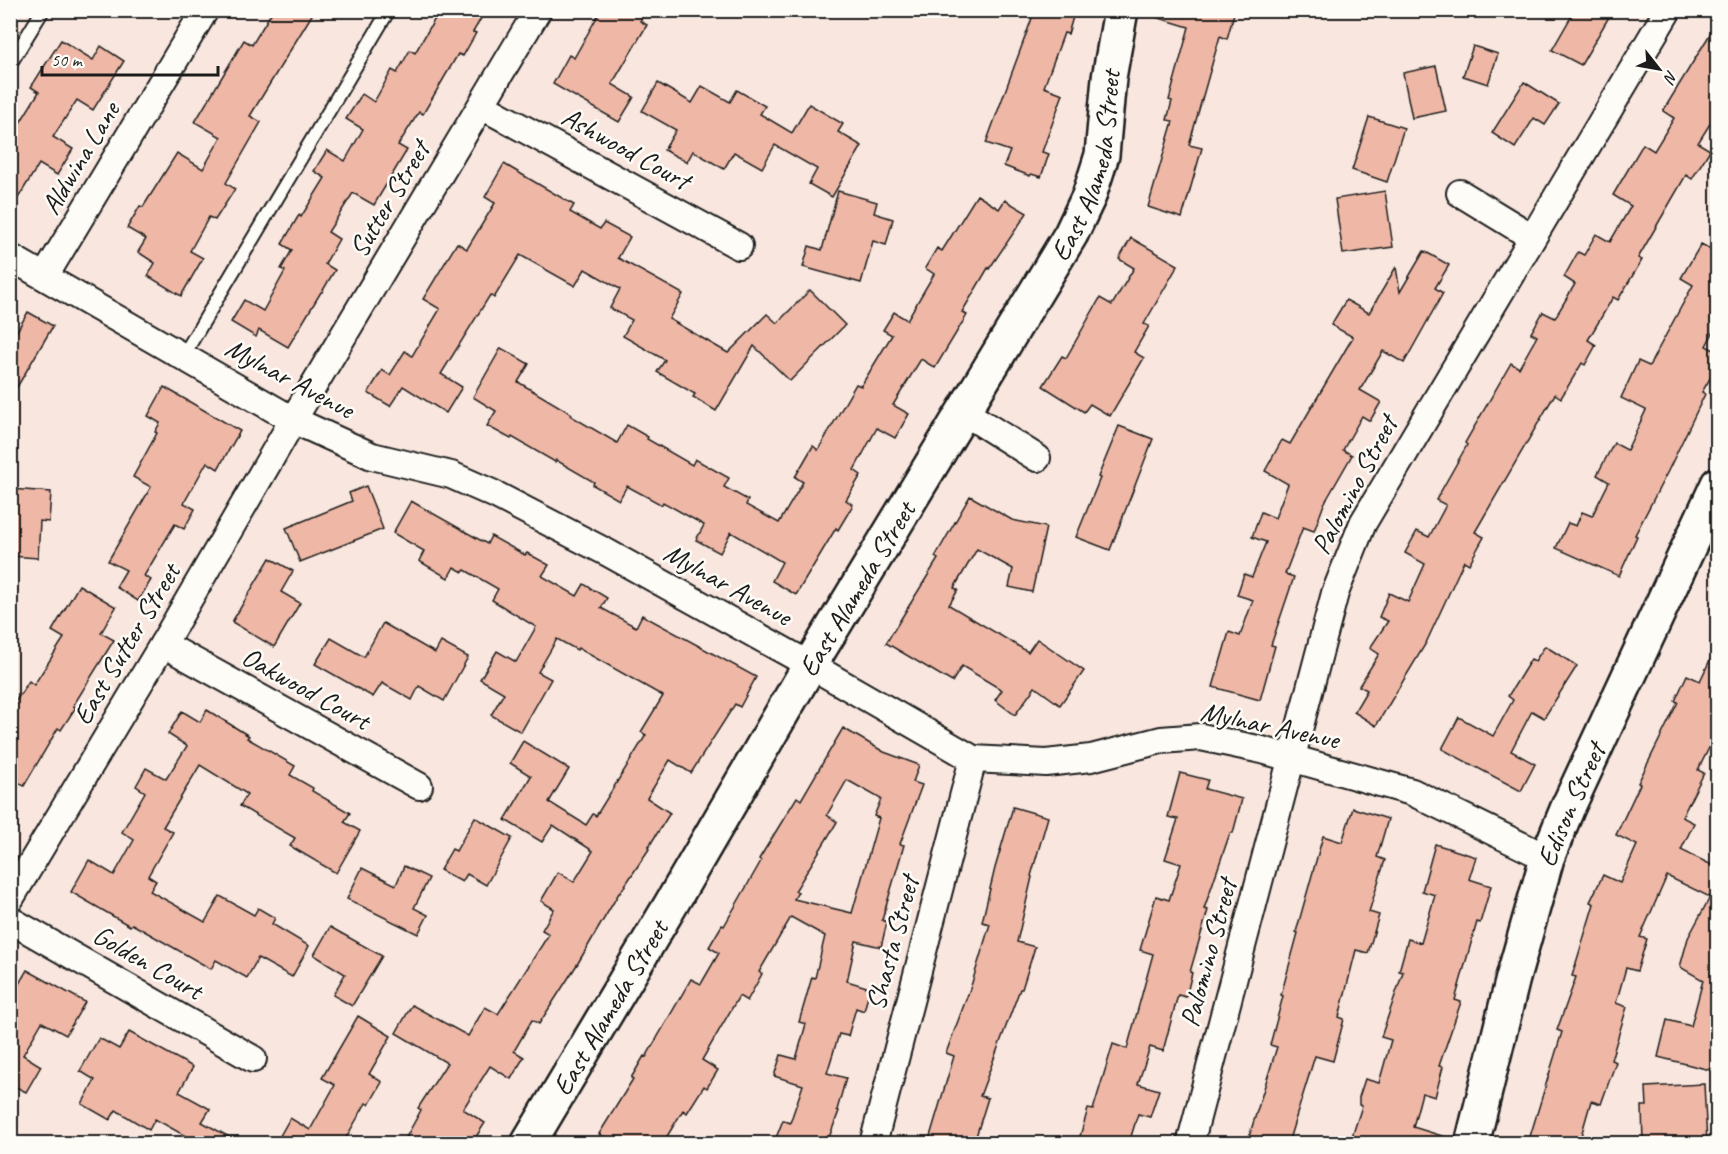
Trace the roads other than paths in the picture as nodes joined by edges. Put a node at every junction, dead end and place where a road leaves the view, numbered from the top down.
1 (43, 10) edge
2 (205, 10) edge
3 (389, 10) edge
4 (538, 10) edge
5 (1121, 10) edge
6 (1668, 10) edge
7 (10, 64) edge
8 (482, 106) junction
9 (1460, 193) dead end
10 (1532, 237) junction
11 (739, 246) dead end
12 (10, 257) edge
13 (45, 276) junction
14 (183, 356) junction
15 (964, 412) junction
16 (293, 420) junction
17 (1037, 458) dead end
18 (1718, 484) edge
19 (163, 644) junction
20 (810, 665) junction
21 (1292, 758) junction
22 (973, 759) junction
23 (419, 786) dead end
24 (1547, 858) junction
25 (10, 899) edge
26 (10, 920) edge
27 (253, 1059) dead end
28 (528, 1143) edge
29 (873, 1143) edge
30 (1190, 1143) edge
31 (1472, 1143) edge

1 - 7 lane
2 - 13 street, Aldwina Lane
3 - 14 lane
4 - 8 street, Sutter Street
5 - 15 street, East Alameda Street
6 - 10 street, Palomino Street
8 - 11 street, Ashwood Court
8 - 16 street, Sutter Street
9 - 10 street
10 - 21 street, Palomino Street
12 - 13 street, Mylnar Avenue
13 - 14 street, Mylnar Avenue
14 - 16 street, Mylnar Avenue
15 - 17 street
15 - 20 street, East Alameda Street
16 - 19 street, East Sutter Street
16 - 20 street, Mylnar Avenue
18 - 24 street, Edison Street
19 - 23 street, Oakwood Court
19 - 25 street, East Sutter Street
20 - 22 street, Mylnar Avenue
20 - 28 street, East Alameda Street
21 - 22 street, Mylnar Avenue
21 - 24 street, Mylnar Avenue
21 - 30 street, Palomino Street
22 - 29 street, Shasta Street
24 - 31 street, Edison Street
26 - 27 street, Golden Court

